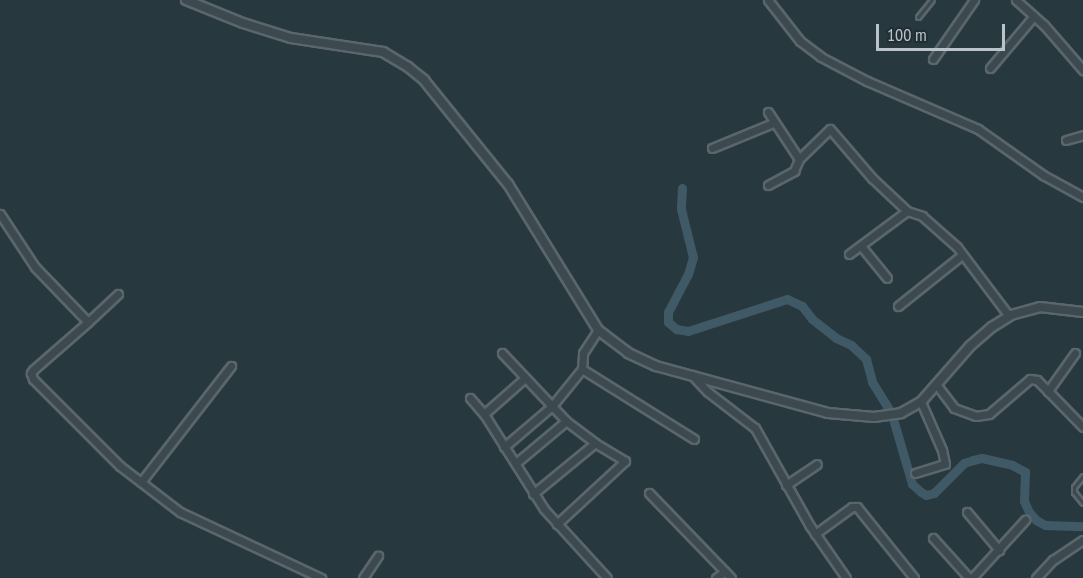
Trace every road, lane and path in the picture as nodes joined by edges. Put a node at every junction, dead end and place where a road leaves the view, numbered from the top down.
1 (186, 0) edge
2 (768, 0) edge
3 (932, 0) edge
4 (974, 0) edge
5 (1016, 0) edge
6 (1034, 16) junction
7 (918, 17) dead end
8 (933, 59) dead end
9 (990, 68) dead end
10 (1083, 70) edge
11 (768, 112) dead end
12 (773, 123) junction
13 (1083, 135) edge
14 (1066, 140) dead end
15 (712, 148) dead end
16 (799, 159) junction
17 (768, 185) dead end
18 (1083, 197) edge
19 (907, 211) junction
20 (0, 214) edge
21 (861, 246) junction
22 (849, 254) dead end
23 (962, 255) junction
24 (887, 278) dead end
25 (118, 294) dead end
26 (898, 306) dead end
27 (1083, 312) edge
28 (1009, 316) junction
29 (88, 322) junction
30 (598, 330) junction
31 (502, 353) dead end
32 (1075, 353) dead end
33 (231, 366) dead end
34 (582, 369) junction
35 (690, 373) junction
36 (525, 378) junction
37 (936, 384) junction
38 (1048, 391) junction
39 (470, 398) dead end
40 (921, 402) junction
41 (552, 406) junction
42 (484, 414) junction
43 (566, 421) junction
44 (1083, 427) edge
45 (694, 439) dead end
46 (594, 443) junction
47 (504, 447) junction
48 (516, 463) junction
49 (817, 464) dead end
50 (915, 473) dead end
51 (1083, 476) edge
52 (141, 482) junction
53 (786, 485) junction
54 (649, 493) dead end
55 (533, 494) junction
56 (1083, 502) edge
57 (967, 512) dead end
58 (1025, 520) dead end
59 (557, 525) junction
60 (815, 534) junction
61 (933, 538) dead end
62 (1083, 540) edge
63 (999, 550) junction
64 (378, 556) dead end
65 (725, 571) junction
66 (966, 577) edge
67 (321, 578) edge
68 (363, 578) edge
69 (607, 578) edge
70 (716, 578) edge
71 (731, 578) edge
72 (846, 578) edge
73 (914, 578) edge
74 (1036, 578) edge

1 - 30 street
2 - 18 street
3 - 7 lane
4 - 8 street
5 - 6 street
6 - 9 street
6 - 10 street
11 - 12 street
12 - 15 street
12 - 16 street
13 - 14 street
16 - 17 street
16 - 19 street
19 - 21 street
19 - 23 street
20 - 29 street
21 - 22 street
21 - 24 street
23 - 26 street
23 - 28 street
25 - 29 street
27 - 28 street
28 - 37 street
29 - 52 street
30 - 34 street
30 - 35 street
31 - 36 street
32 - 38 street
33 - 52 street
34 - 41 street
34 - 45 street
35 - 40 street
35 - 53 street
36 - 41 street
36 - 42 street
37 - 38 street
37 - 40 street
38 - 44 street
39 - 42 street
40 - 50 street
41 - 43 street
41 - 47 street
42 - 47 street
43 - 46 street
43 - 48 street
46 - 55 street
46 - 59 street
47 - 48 street
48 - 55 street
49 - 53 street
51 - 56 lane
52 - 67 street
53 - 60 street
54 - 65 street
55 - 59 street
57 - 63 street
58 - 63 street
59 - 69 street
60 - 72 street
60 - 73 street
61 - 66 street
62 - 74 street
63 - 66 street
64 - 68 street
65 - 70 street
65 - 71 street

